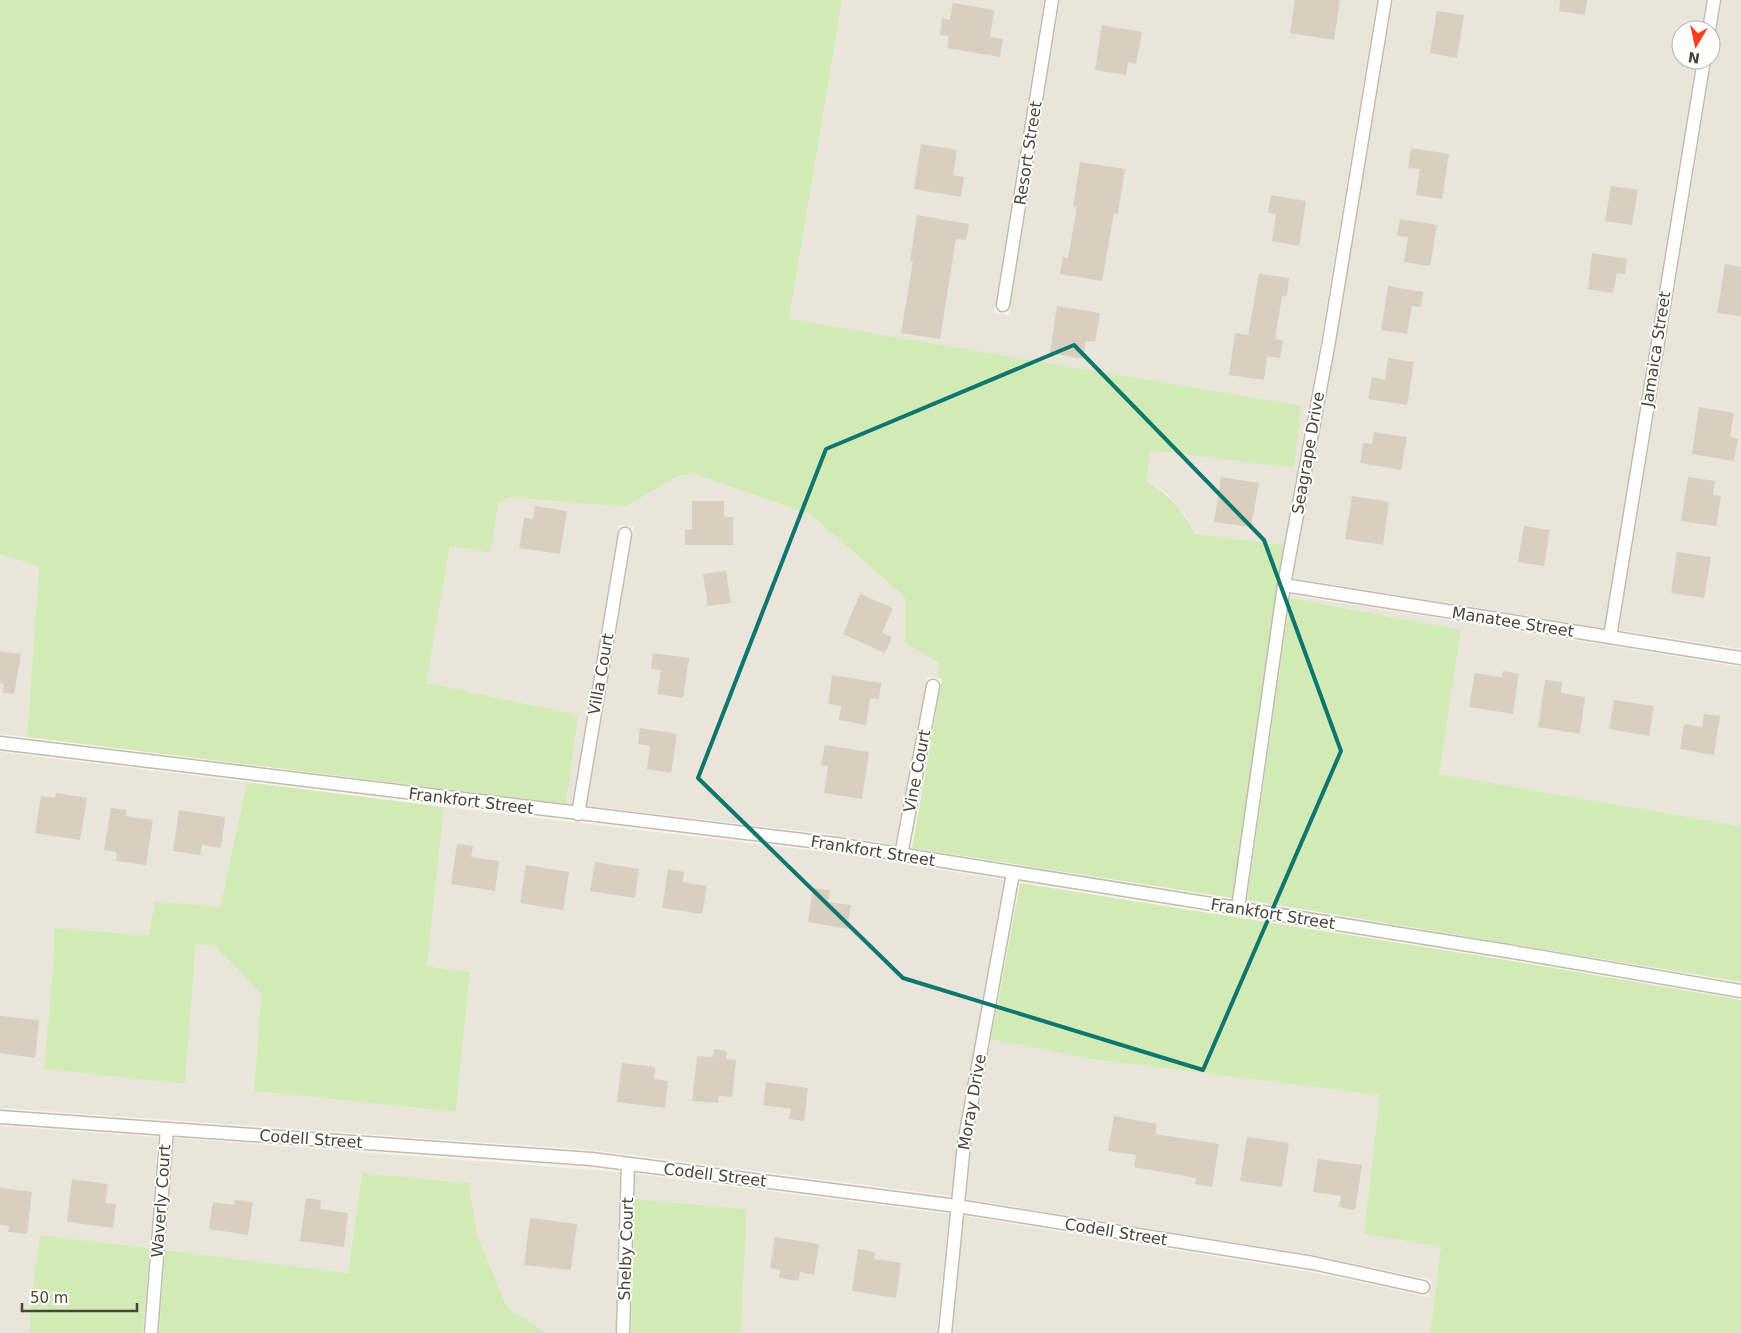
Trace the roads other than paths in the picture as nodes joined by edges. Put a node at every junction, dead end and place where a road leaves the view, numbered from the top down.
1 (1052, 0) edge
2 (1385, 0) edge
3 (1714, 0) edge
4 (1711, 20) edge
5 (1702, 70) edge
6 (1003, 306) dead end
7 (625, 534) dead end
8 (1284, 585) junction
9 (1610, 638) junction
10 (1741, 658) edge
11 (932, 686) dead end
12 (0, 743) edge
13 (578, 814) junction
14 (901, 855) junction
15 (1013, 873) junction
16 (1238, 908) junction
17 (1741, 991) edge
18 (0, 1117) edge
19 (167, 1129) junction
20 (628, 1164) junction
21 (958, 1206) junction
22 (1423, 1287) dead end
23 (151, 1333) edge
24 (623, 1333) edge
25 (945, 1333) edge

1 - 6 street, Resort Street
2 - 8 street, Seagrape Drive
3 - 4 street
5 - 9 street, Jamaica Street
7 - 13 street, Villa Court
8 - 9 street, Manatee Street
8 - 16 street, Seagrape Drive
9 - 10 street, Manatee Street
11 - 14 street, Vine Court
12 - 13 street, Frankfort Street
13 - 14 street, Frankfort Street
14 - 15 street, Frankfort Street
15 - 16 street, Frankfort Street
15 - 21 street, Moray Drive
16 - 17 street, Frankfort Street
18 - 19 street, Codell Street
19 - 20 street, Codell Street
19 - 23 street, Waverly Court
20 - 21 street, Codell Street
20 - 24 street, Shelby Court
21 - 22 street, Codell Street
21 - 25 street, Moray Drive

